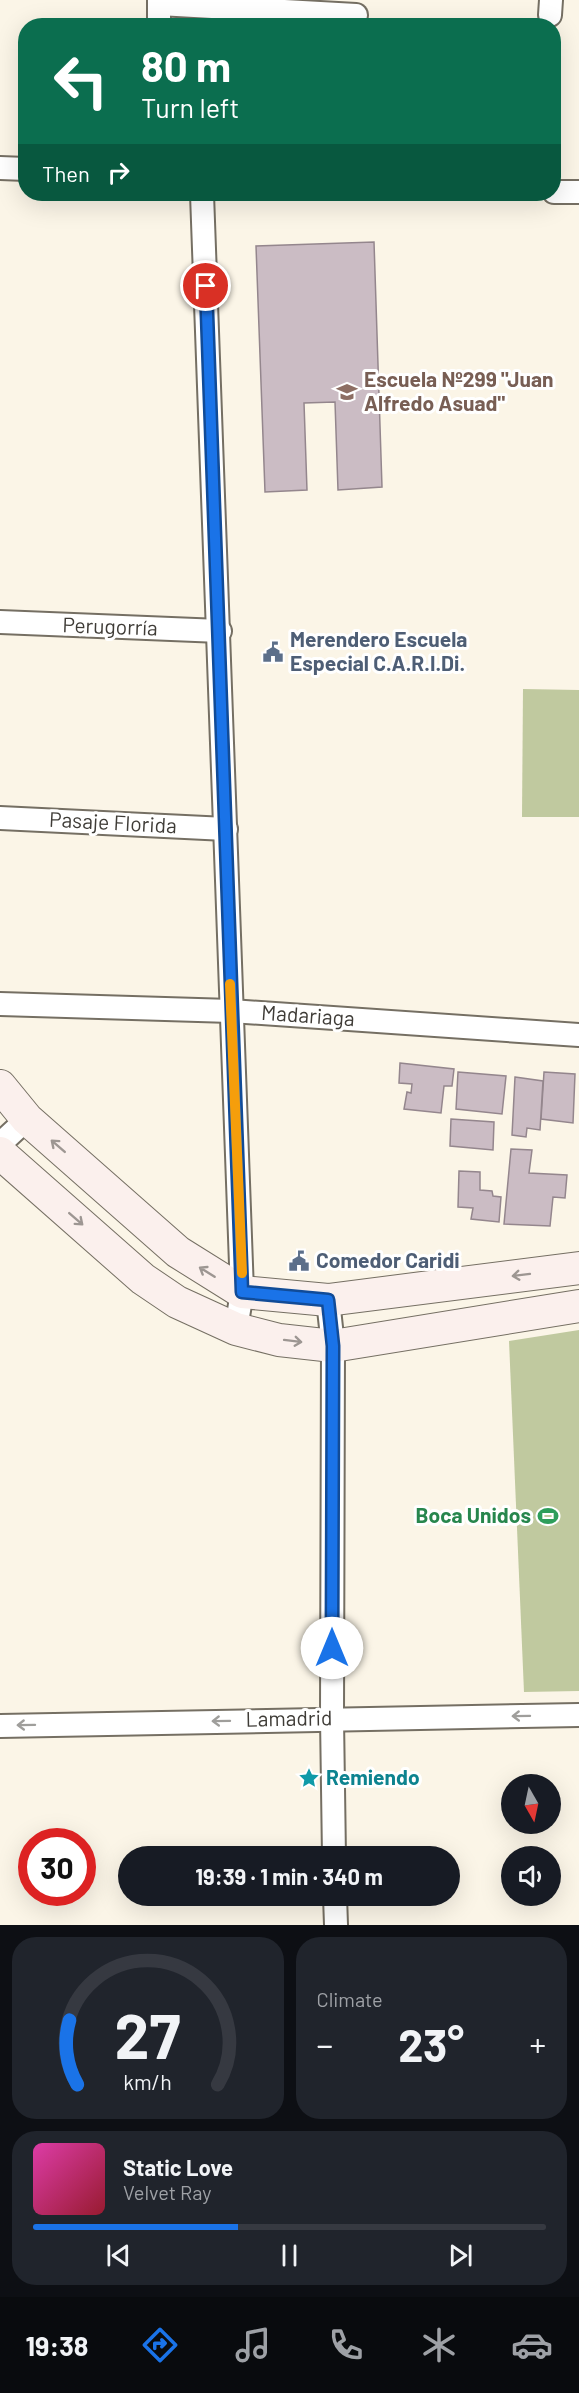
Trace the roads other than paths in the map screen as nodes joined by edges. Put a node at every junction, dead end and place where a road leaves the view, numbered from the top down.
1 (159, 10) edge
2 (356, 14) edge
3 (0, 168) edge
4 (18, 169) edge
5 (561, 192) edge
6 (579, 192) edge
7 (202, 201) edge
8 (0, 622) edge
9 (220, 631) junction
10 (0, 818) edge
11 (226, 829) junction
12 (0, 1004) edge
13 (231, 1011) junction
14 (579, 1035) edge
15 (0, 1086) edge
16 (27, 1119) junction
17 (0, 1144) edge
18 (0, 1153) edge
19 (579, 1268) edge
20 (242, 1292) junction
21 (328, 1300) junction
22 (579, 1306) edge
23 (236, 1329) junction
24 (333, 1346) junction
25 (579, 1715) edge
26 (332, 1718) junction
27 (0, 1726) edge
28 (334, 1846) edge
29 (335, 1906) edge
30 (336, 1925) edge

1 - 2 street
3 - 4 street
5 - 6 street
7 - 9 street
8 - 9 street, Perugorría
9 - 11 street
10 - 11 street, Pasaje Florida
11 - 13 street
12 - 13 street, Madariaga
13 - 14 street, Madariaga
13 - 20 street
15 - 16 main road
16 - 17 street
20 -> 16 main road
18 -> 23 main road
19 -> 21 main road
20 - 21 main road
20 - 23 street
21 - 24 street
22 - 24 main road
23 -> 24 main road
24 - 26 street
25 -> 26 street, Lamadrid
26 -> 27 street, Lamadrid
26 - 28 street
29 - 30 street

